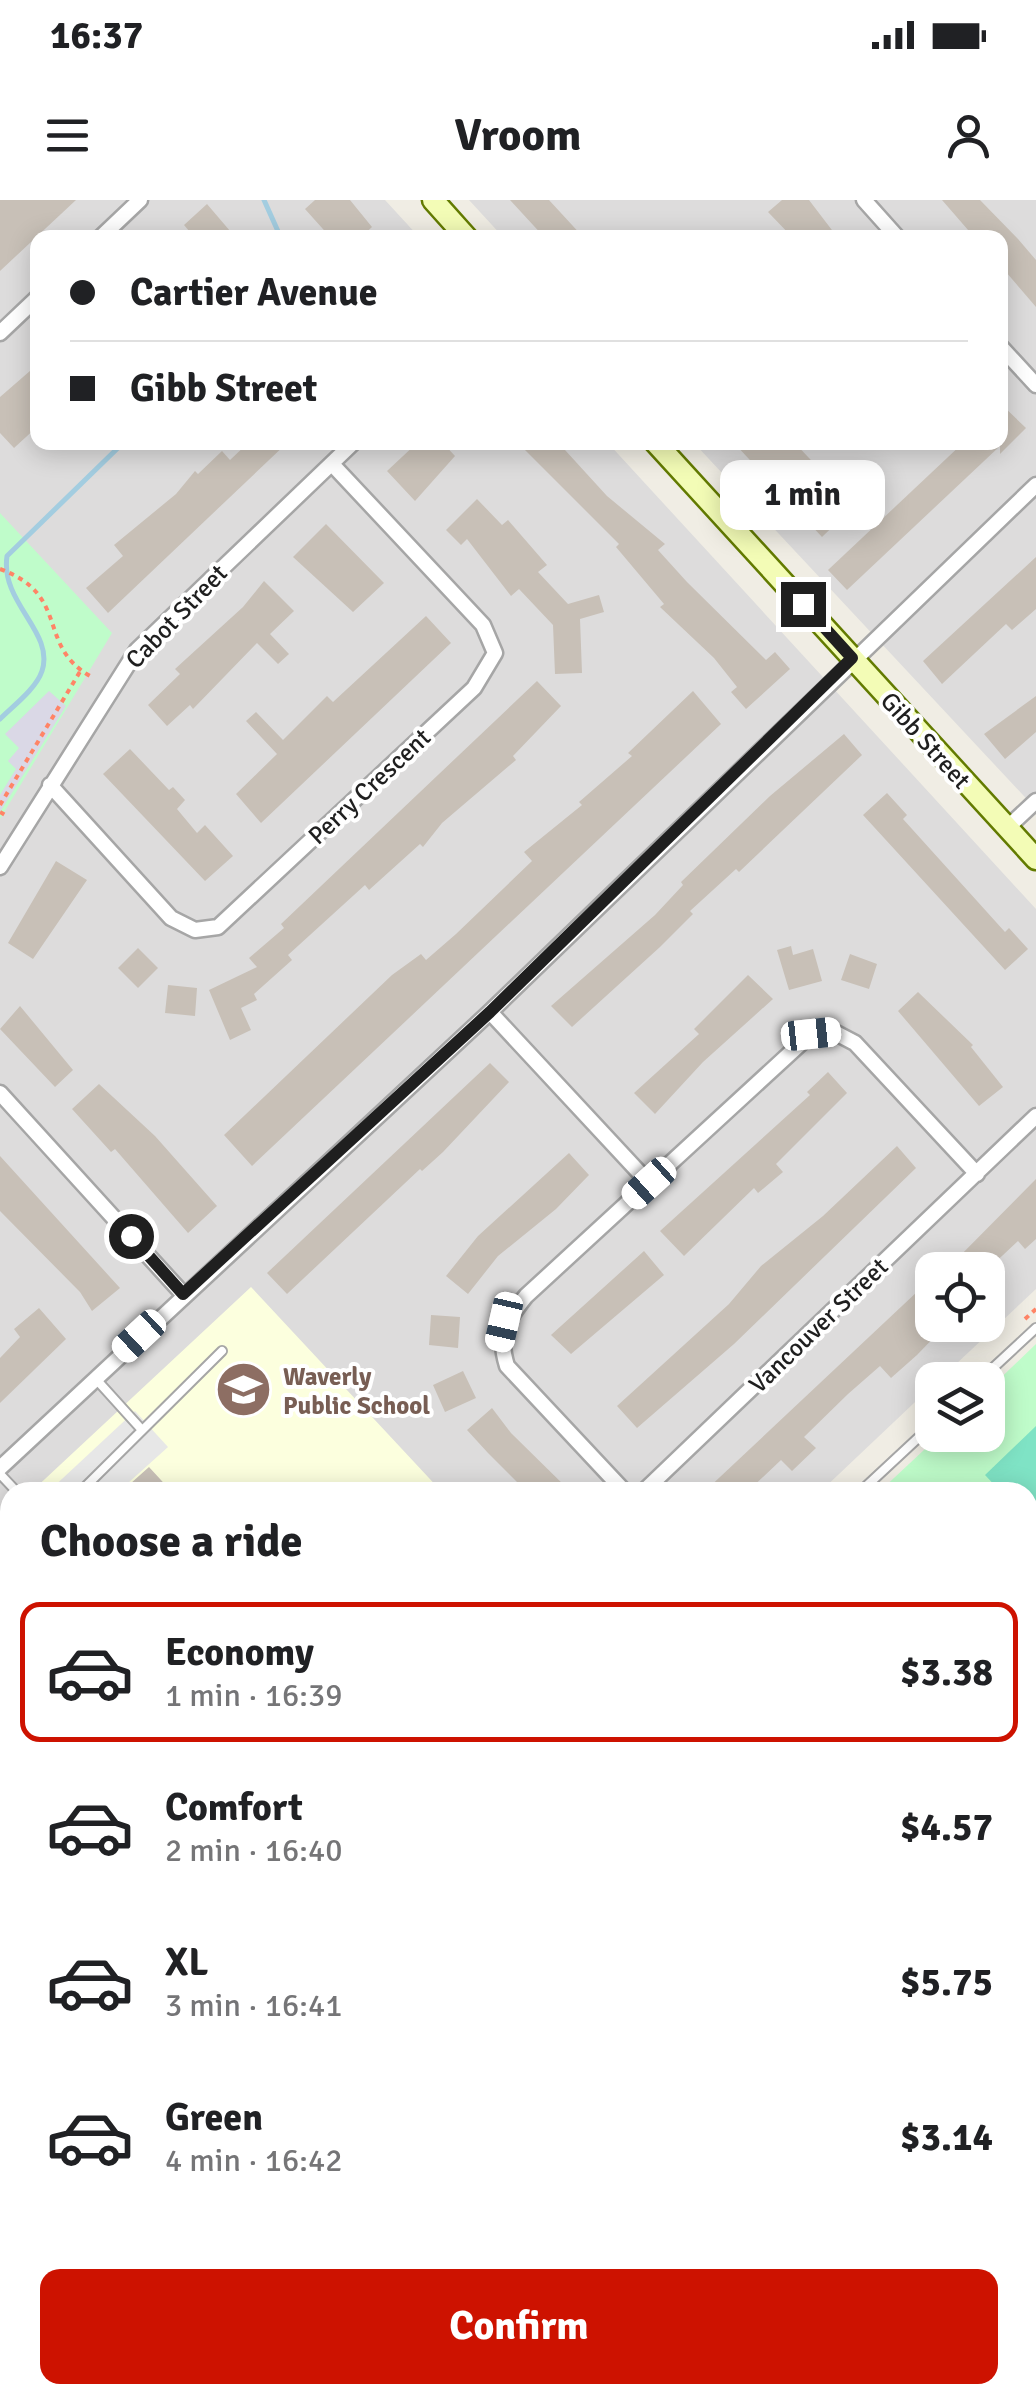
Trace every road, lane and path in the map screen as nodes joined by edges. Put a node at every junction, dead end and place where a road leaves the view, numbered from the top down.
1 (140, 200) edge
2 (433, 200) edge
3 (864, 200) edge
4 (108, 230) edge
5 (460, 230) edge
6 (891, 230) edge
7 (30, 305) edge
8 (0, 333) edge
9 (1008, 355) edge
10 (1036, 385) edge
11 (346, 450) edge
12 (662, 450) edge
13 (332, 464) junction
14 (1036, 485) edge
15 (0, 569) edge
16 (852, 658) junction
17 (80, 670) junction
18 (90, 676) dead end
19 (50, 785) junction
20 (1036, 801) edge
21 (0, 805) edge
22 (1007, 828) junction
23 (1036, 859) edge
24 (0, 867) edge
25 (490, 1012) junction
26 (0, 1094) edge
27 (1036, 1116) edge
28 (977, 1174) junction
29 (649, 1183) junction
30 (183, 1294) junction
31 (1036, 1328) edge
32 (222, 1351) dead end
33 (999, 1362) edge
34 (95, 1378) junction
35 (142, 1430) junction
36 (915, 1441) edge
37 (0, 1471) edge
38 (90, 1482) edge
39 (616, 1482) edge
40 (654, 1482) edge
41 (871, 1482) edge

1 - 4 street
2 - 5 main road
3 - 6 street
7 - 8 street
9 - 10 street
11 - 13 street, Cabot Street
12 - 16 main road, Gibb Street
13 - 19 street, Cabot Street
13 - 19 street, Perry Crescent
14 - 16 street
15 - 17 path
16 - 22 main road, Gibb Street
16 - 25 street
17 - 18 path
17 - 21 path
19 - 24 street, Cabot Street
20 - 22 street
22 - 23 main road, Gibb Street
25 - 29 street
25 - 30 street
26 - 30 street
27 - 28 street, Vancouver Street
28 - 29 street
28 - 40 street, Vancouver Street
29 - 39 street
30 - 34 street
31 - 33 lane
32 - 35 lane
34 - 35 lane
34 - 37 street
35 - 38 lane
36 - 41 lane

